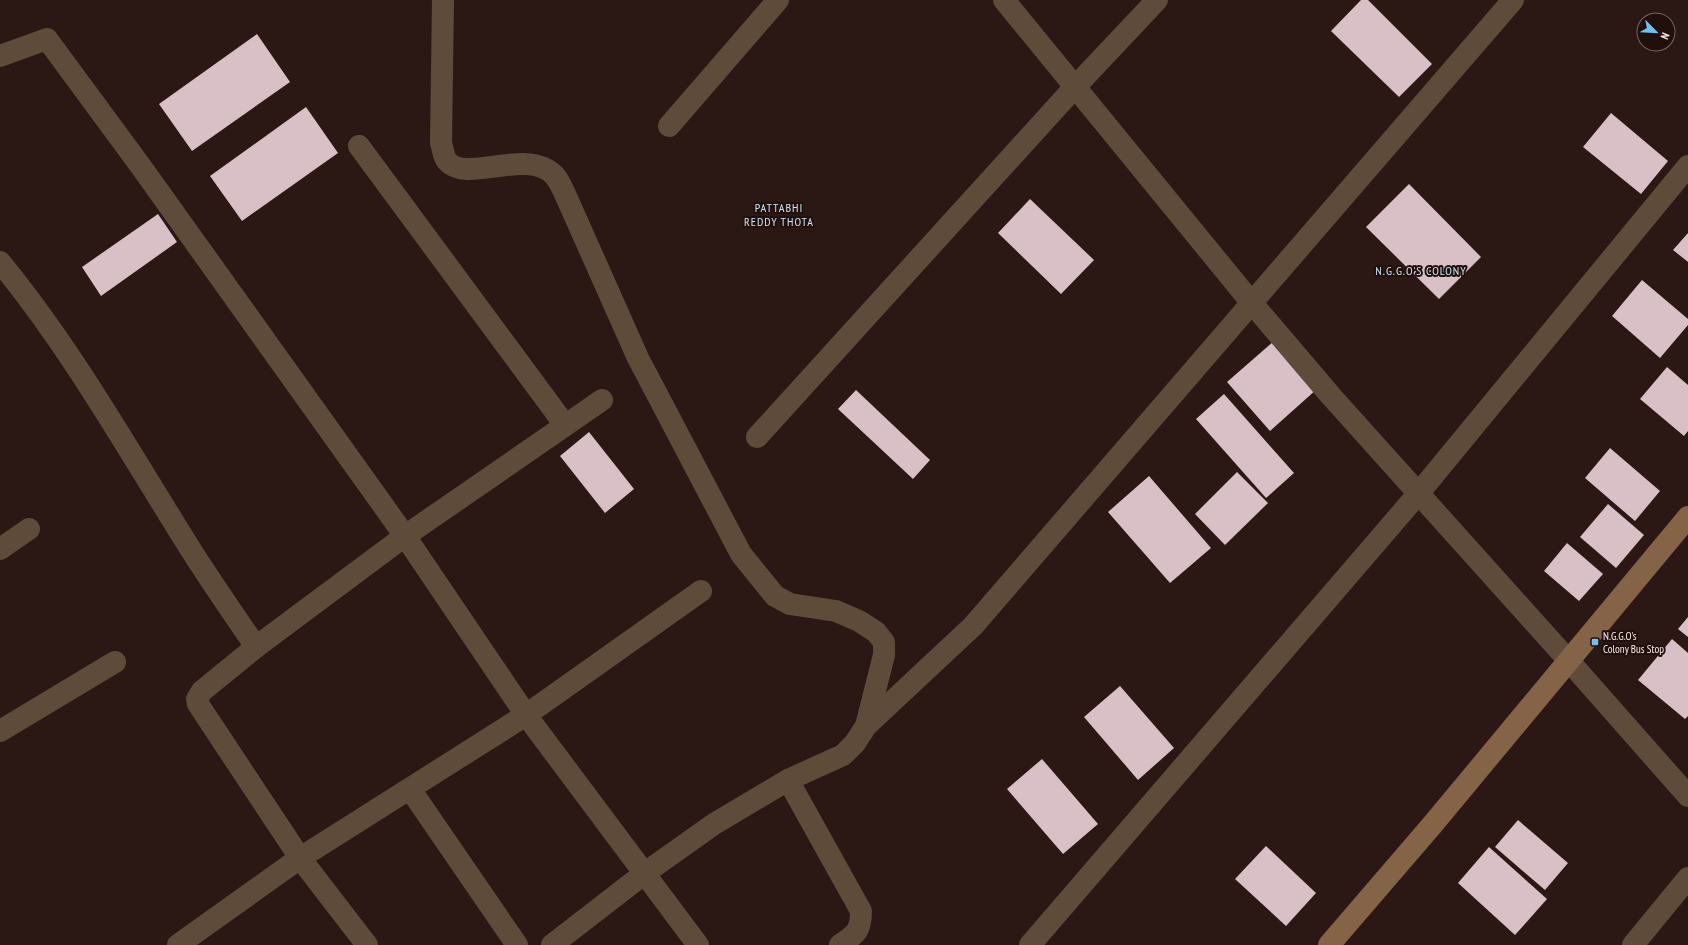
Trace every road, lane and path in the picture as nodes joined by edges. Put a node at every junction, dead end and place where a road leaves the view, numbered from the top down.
1 (443, 0) edge
2 (778, 0) edge
3 (1004, 0) edge
4 (1157, 0) edge
5 (1513, 0) edge
6 (0, 56) edge
7 (1074, 88) junction
8 (669, 126) dead end
9 (359, 146) dead end
10 (1688, 166) edge
11 (0, 262) edge
12 (1251, 302) junction
13 (602, 400) dead end
14 (566, 425) junction
15 (757, 437) dead end
16 (1418, 494) junction
17 (1688, 517) edge
18 (29, 529) dead end
19 (405, 536) junction
20 (0, 549) edge
21 (701, 591) dead end
22 (256, 647) junction
23 (1569, 661) junction
24 (114, 662) dead end
25 (526, 715) junction
26 (866, 726) junction
27 (0, 731) edge
28 (788, 780) junction
29 (410, 789) junction
30 (1688, 796) edge
31 (300, 858) junction
32 (645, 873) junction
33 (1688, 878) edge
34 (178, 945) edge
35 (367, 945) edge
36 (517, 945) edge
37 (552, 945) edge
38 (698, 945) edge
39 (840, 945) edge
40 (1030, 945) edge
41 (1330, 945) edge
42 (1634, 945) edge

1 - 26 street
2 - 8 street
3 - 7 street
4 - 7 street
5 - 12 street
6 - 19 street
7 - 12 street
7 - 15 street
9 - 14 street
10 - 16 street
11 - 22 street
12 - 16 street
12 - 26 street
13 - 14 street
14 - 19 street
16 - 23 street
16 - 40 street
17 - 23 main road
18 - 20 street
19 - 22 street
19 - 25 street
21 - 25 street
22 - 31 street
23 - 30 street
23 - 41 main road
24 - 27 street
25 - 29 street
25 - 32 street
26 - 28 street
28 - 32 street
28 - 39 street
29 - 31 street
29 - 36 street
31 - 34 street
31 - 35 street
32 - 37 street
32 - 38 street
33 - 42 street

